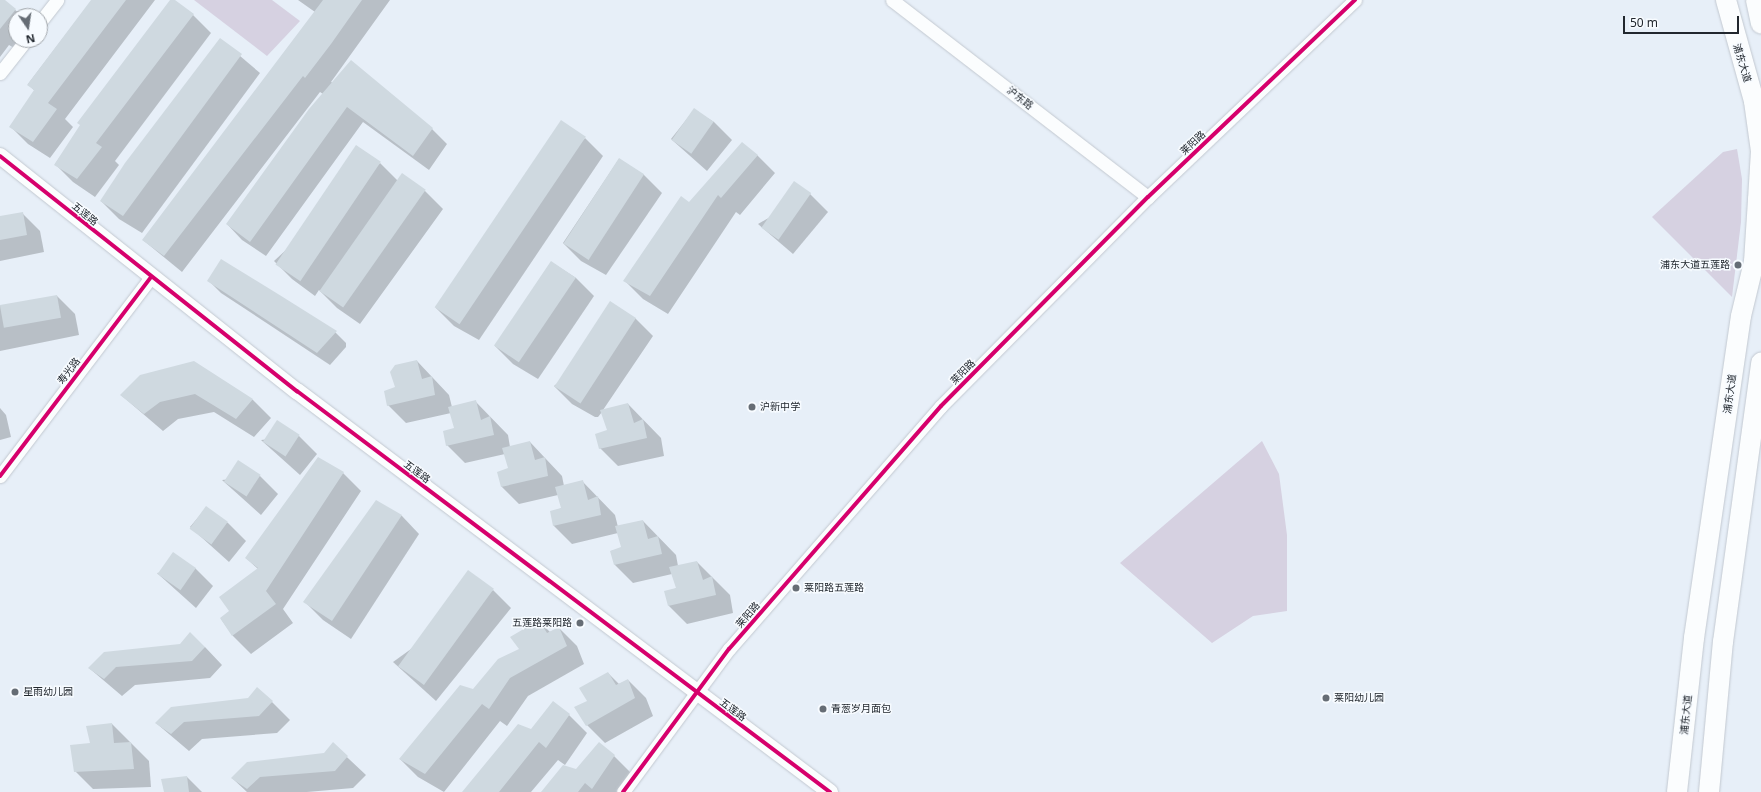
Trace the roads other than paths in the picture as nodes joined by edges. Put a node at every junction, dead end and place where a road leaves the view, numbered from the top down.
1 (57, 0) edge
2 (892, 0) edge
3 (1355, 0) edge
4 (1726, 0) edge
5 (1756, 0) edge
6 (48, 12) edge
7 (1761, 23) edge
8 (20, 48) edge
9 (0, 73) edge
10 (0, 156) edge
11 (1148, 197) junction
12 (150, 276) junction
13 (1761, 363) edge
14 (0, 476) edge
15 (695, 692) junction
16 (623, 792) edge
17 (830, 792) edge
18 (1678, 792) edge
19 (1709, 792) edge

1 - 6 street
2 - 11 street, 沪东路
3 - 11 street, 莱阳路
4 - 18 main road, 浦东大道
5 - 7 main road
8 - 9 street
10 - 12 street, 五莲路
11 - 15 street, 莱阳路
12 - 14 street, 寿光路
12 - 15 street, 五莲路
13 - 19 main road
15 - 16 street, 莱阳路
15 - 17 street, 五莲路

